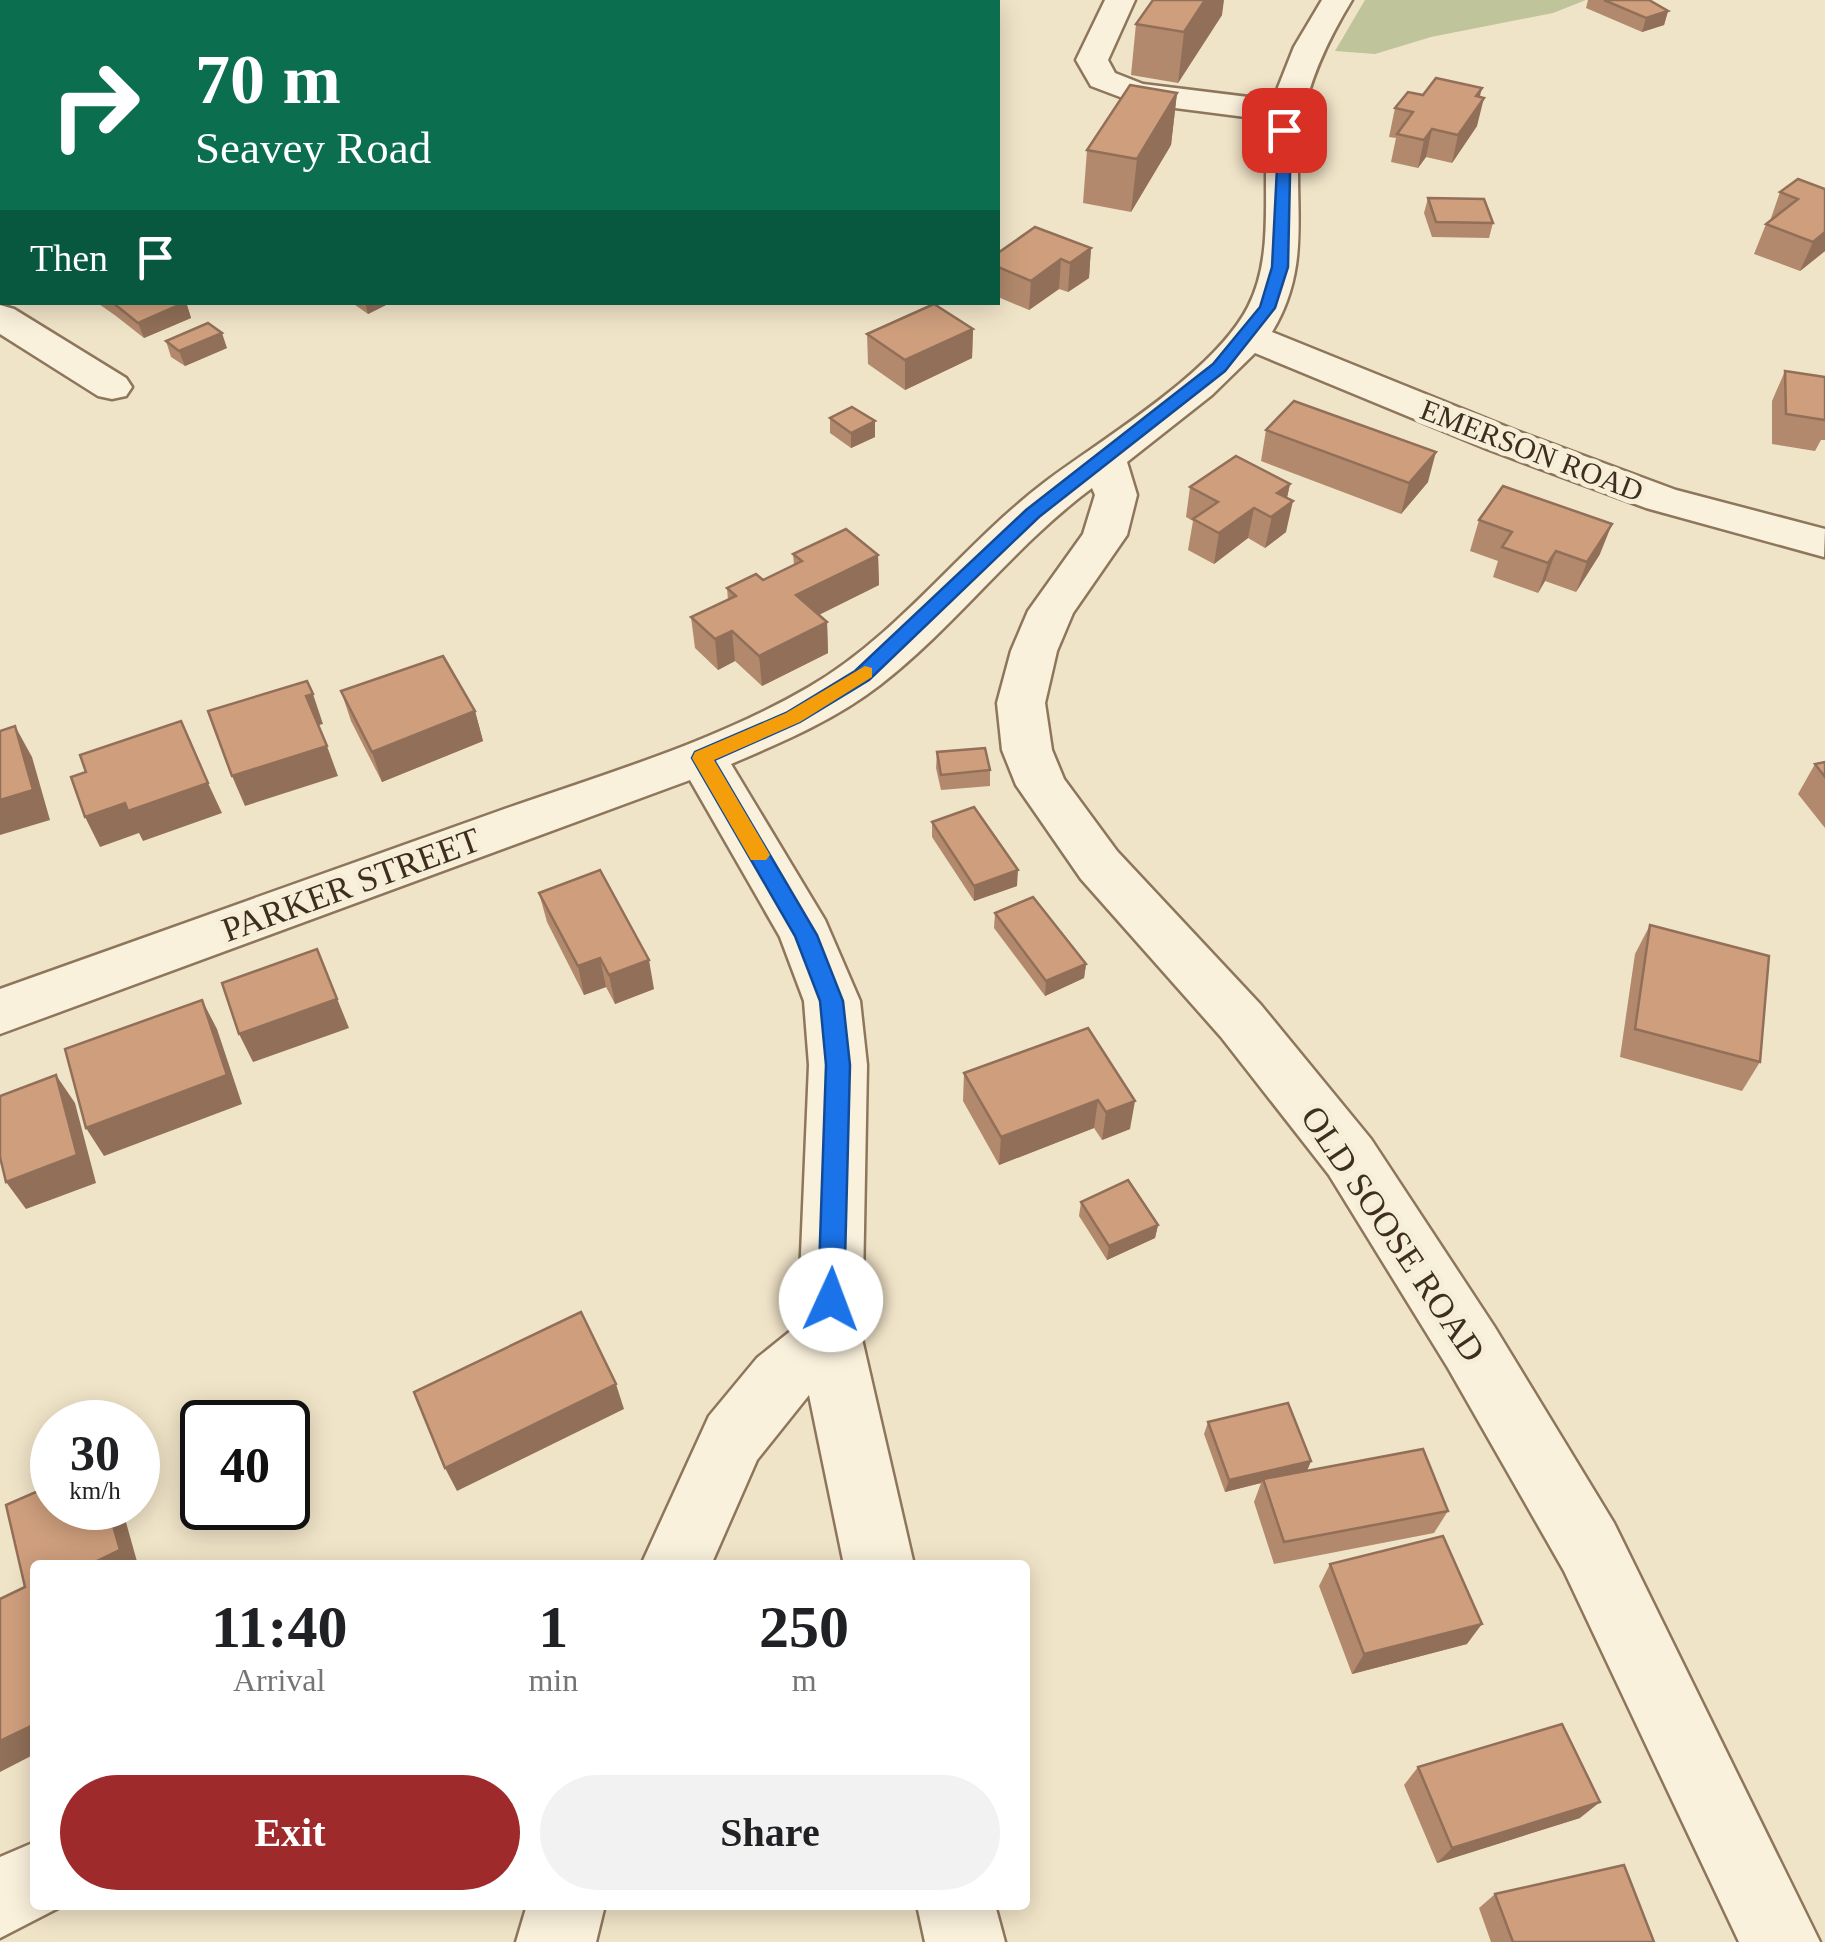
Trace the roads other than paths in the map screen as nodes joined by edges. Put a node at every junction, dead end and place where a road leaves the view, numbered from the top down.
1 (1120, 0) edge
2 (1337, 0) edge
3 (1288, 112) junction
4 (0, 317) edge
5 (1247, 336) junction
6 (112, 387) dead end
7 (1104, 456) junction
8 (1824, 543) edge
9 (702, 758) junction
10 (0, 1012) edge
11 (830, 1339) junction
12 (678, 1560) edge
13 (878, 1560) edge
14 (30, 1884) edge
15 (0, 1899) edge
16 (565, 1910) edge
17 (957, 1910) edge
18 (556, 1942) edge
19 (965, 1942) edge
20 (1780, 1942) edge

1 - 3 street
2 - 3 street, PARKER STREET
3 - 5 street, PARKER STREET
4 - 6 street
5 - 7 street, PARKER STREET
5 - 8 street, EMERSON ROAD
7 - 9 street, PARKER STREET
7 - 20 street, OLD SOOSE ROAD
9 - 10 street, PARKER STREET
9 - 11 street
11 - 12 street
11 - 13 street
14 - 15 street
16 - 18 street
17 - 19 street

